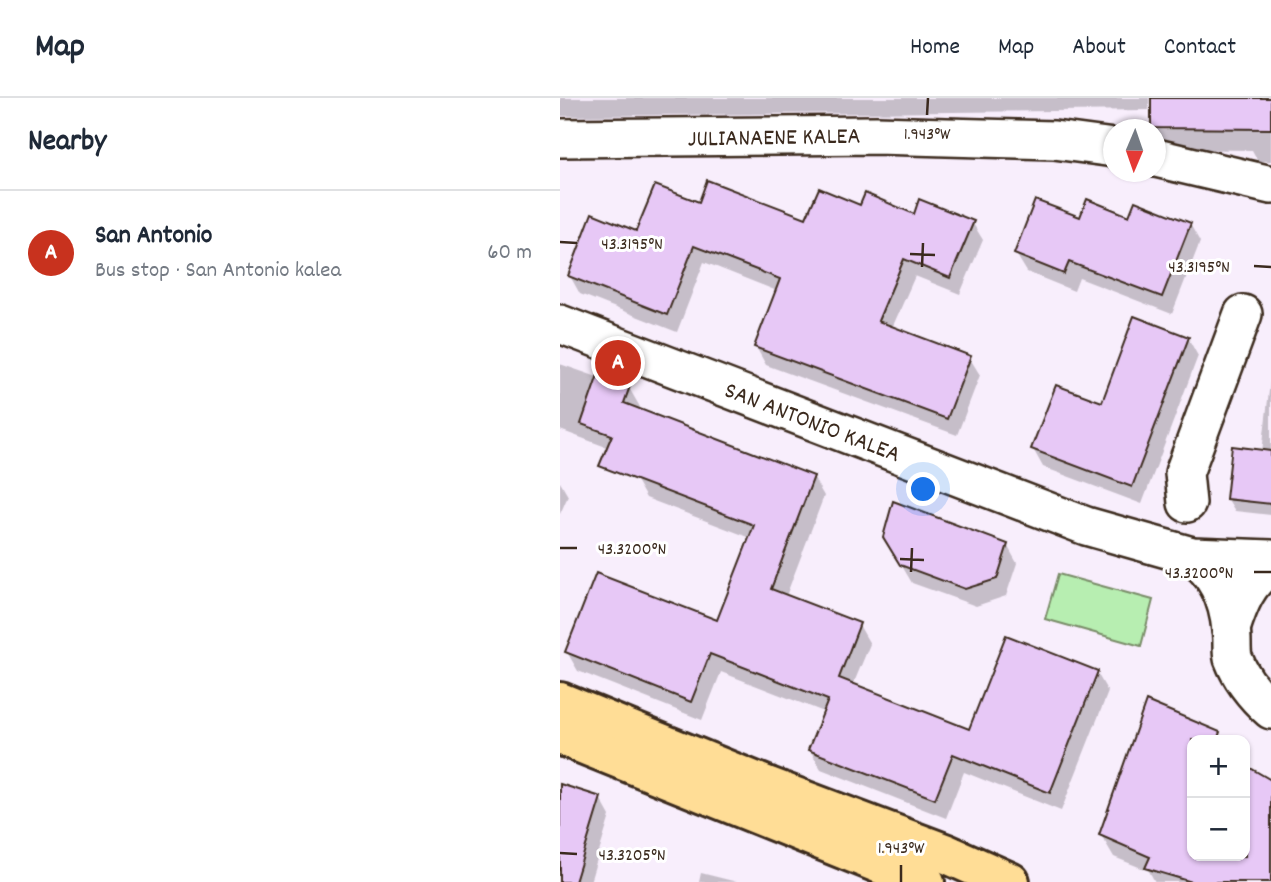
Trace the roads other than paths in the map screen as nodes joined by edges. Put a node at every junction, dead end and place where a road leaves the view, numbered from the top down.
1 (560, 138) edge
2 (1103, 147) edge
3 (1166, 160) edge
4 (1271, 185) edge
5 (1243, 314) dead end
6 (560, 324) edge
7 (1187, 503) dead end
8 (1192, 556) junction
9 (1271, 559) edge
10 (1271, 568) edge
11 (1231, 629) junction
12 (560, 702) edge
13 (1271, 710) edge
14 (560, 735) edge
15 (925, 882) edge
16 (1010, 882) edge

1 - 2 street, JULIANAENE KALEA
3 - 4 street
5 - 7 street
6 - 8 street, SAN ANTONIO KALEA
8 - 9 street, SAN ANTONIO KALEA
8 - 11 street
10 - 11 street
11 - 13 street
12 - 16 main road
14 - 15 main road

